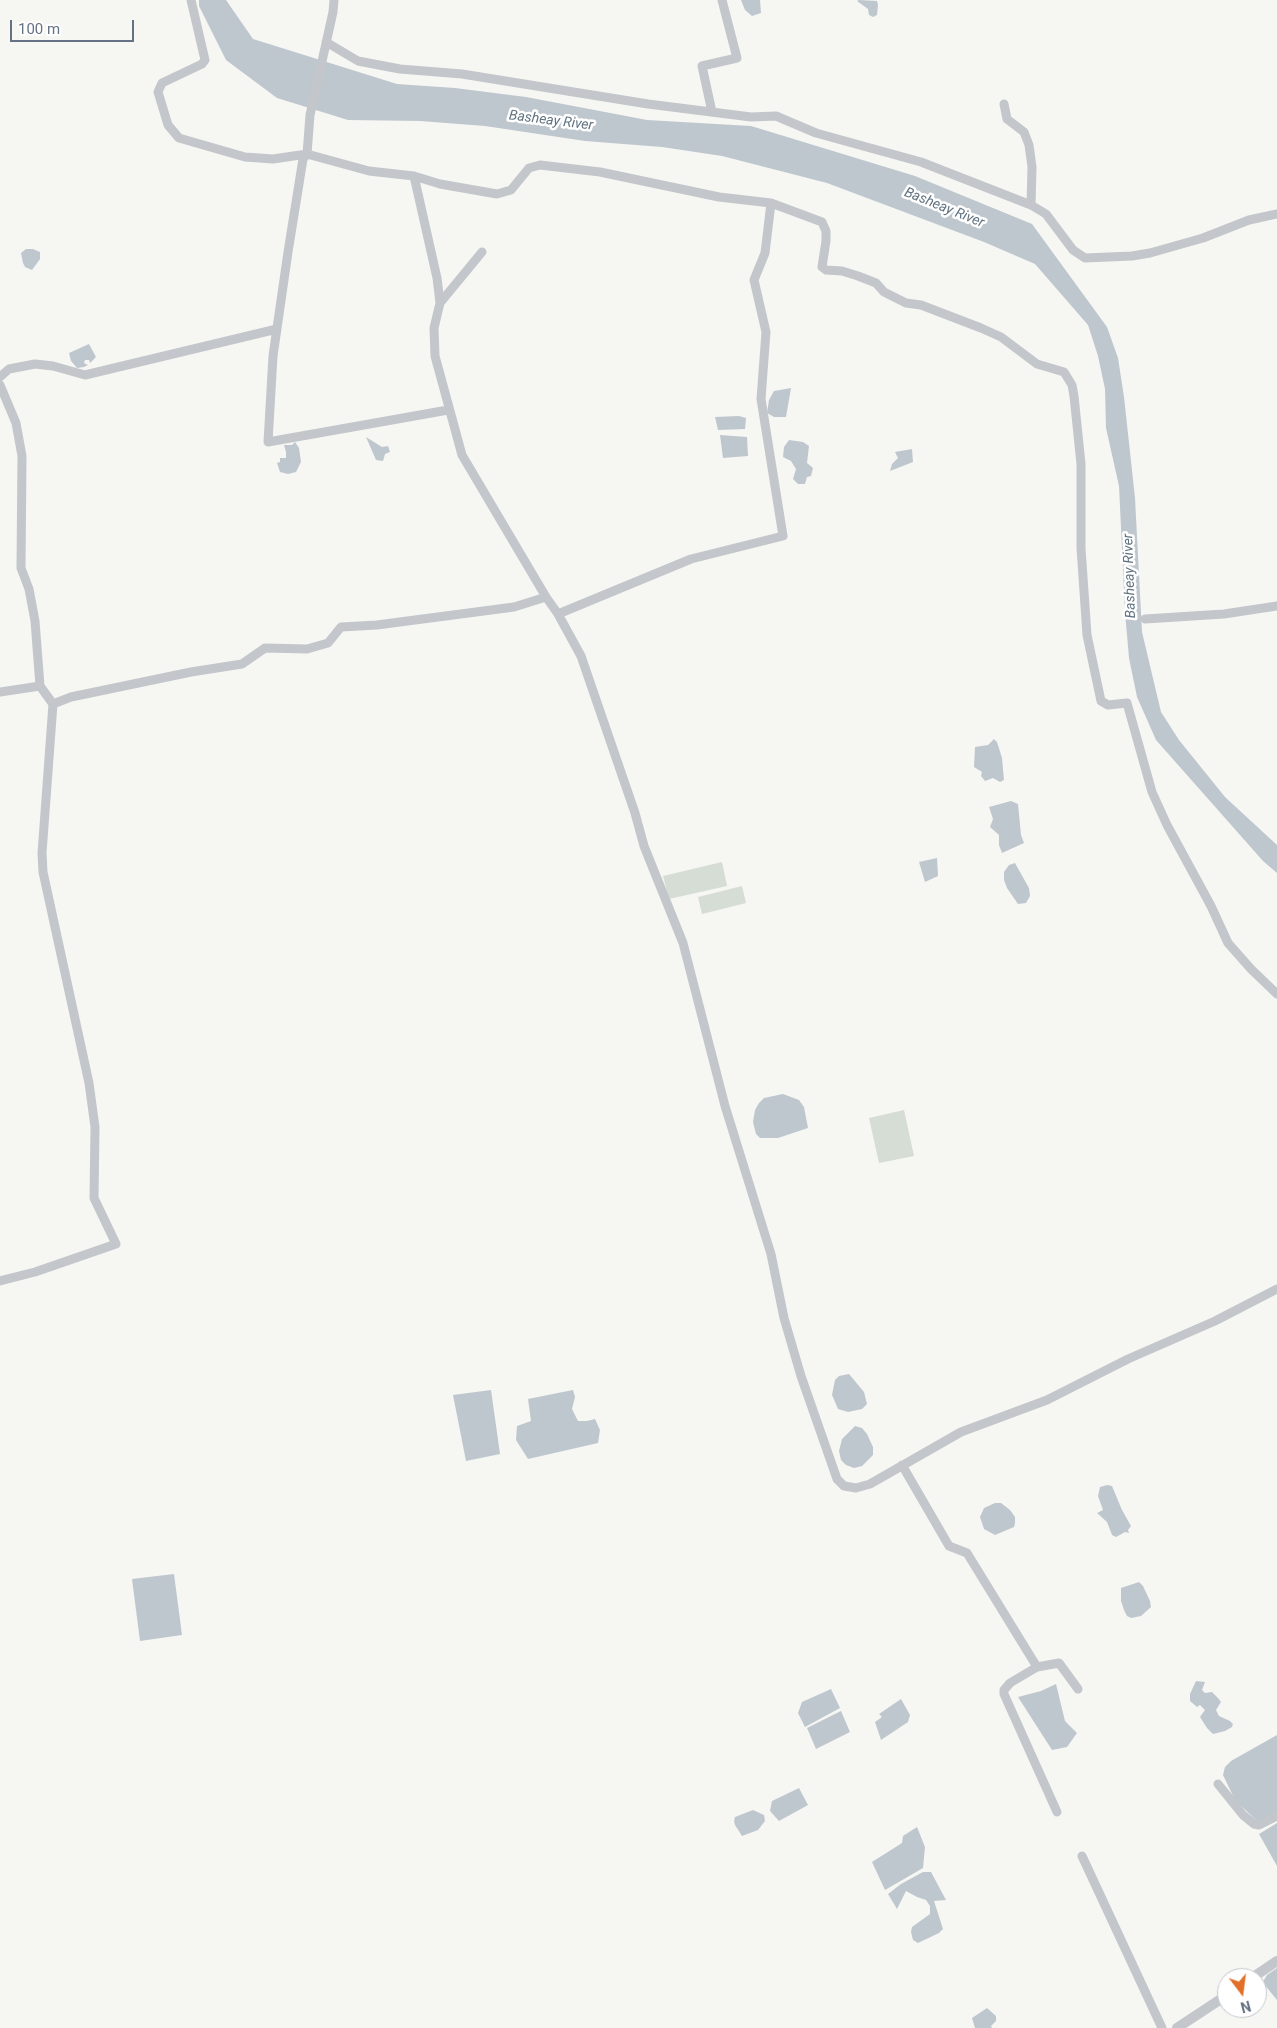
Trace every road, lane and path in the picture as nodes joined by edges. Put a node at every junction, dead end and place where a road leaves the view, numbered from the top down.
1 (191, 0) edge
2 (334, 0) edge
3 (722, 0) edge
4 (326, 42) junction
5 (1004, 104) dead end
6 (712, 112) junction
7 (307, 154) junction
8 (414, 176) junction
9 (771, 203) junction
10 (1031, 205) junction
11 (1277, 214) edge
12 (482, 252) dead end
13 (440, 303) junction
14 (277, 329) junction
15 (0, 377) edge
16 (0, 385) edge
17 (448, 410) junction
18 (546, 597) junction
19 (1277, 606) edge
20 (558, 614) junction
21 (1145, 619) dead end
22 (40, 686) junction
23 (0, 692) edge
24 (53, 704) junction
25 (1277, 994) edge
26 (0, 1281) edge
27 (1277, 1289) edge
28 (902, 1465) junction
29 (1037, 1667) junction
30 (1078, 1689) dead end
31 (1218, 1784) dead end
32 (1057, 1812) dead end
33 (1277, 1816) edge
34 (1082, 1856) dead end
35 (1217, 2002) edge
36 (1162, 2028) edge
37 (1177, 2028) edge

1 - 7 street
2 - 4 street
3 - 6 street
4 - 6 street
4 - 7 street
5 - 10 street
6 - 10 street
7 - 8 street
7 - 14 street
8 - 9 street
8 - 13 street
9 - 20 street
9 - 25 street
10 - 11 street
12 - 13 street
13 - 17 street
14 - 15 street
14 - 17 street
16 - 22 street
17 - 18 street
18 - 20 street
18 - 24 street
19 - 21 street
20 - 28 street
22 - 23 street
22 - 24 street
24 - 26 street
27 - 28 street
28 - 29 street
29 - 30 street
29 - 32 street
31 - 33 street
34 - 36 street
35 - 37 street

